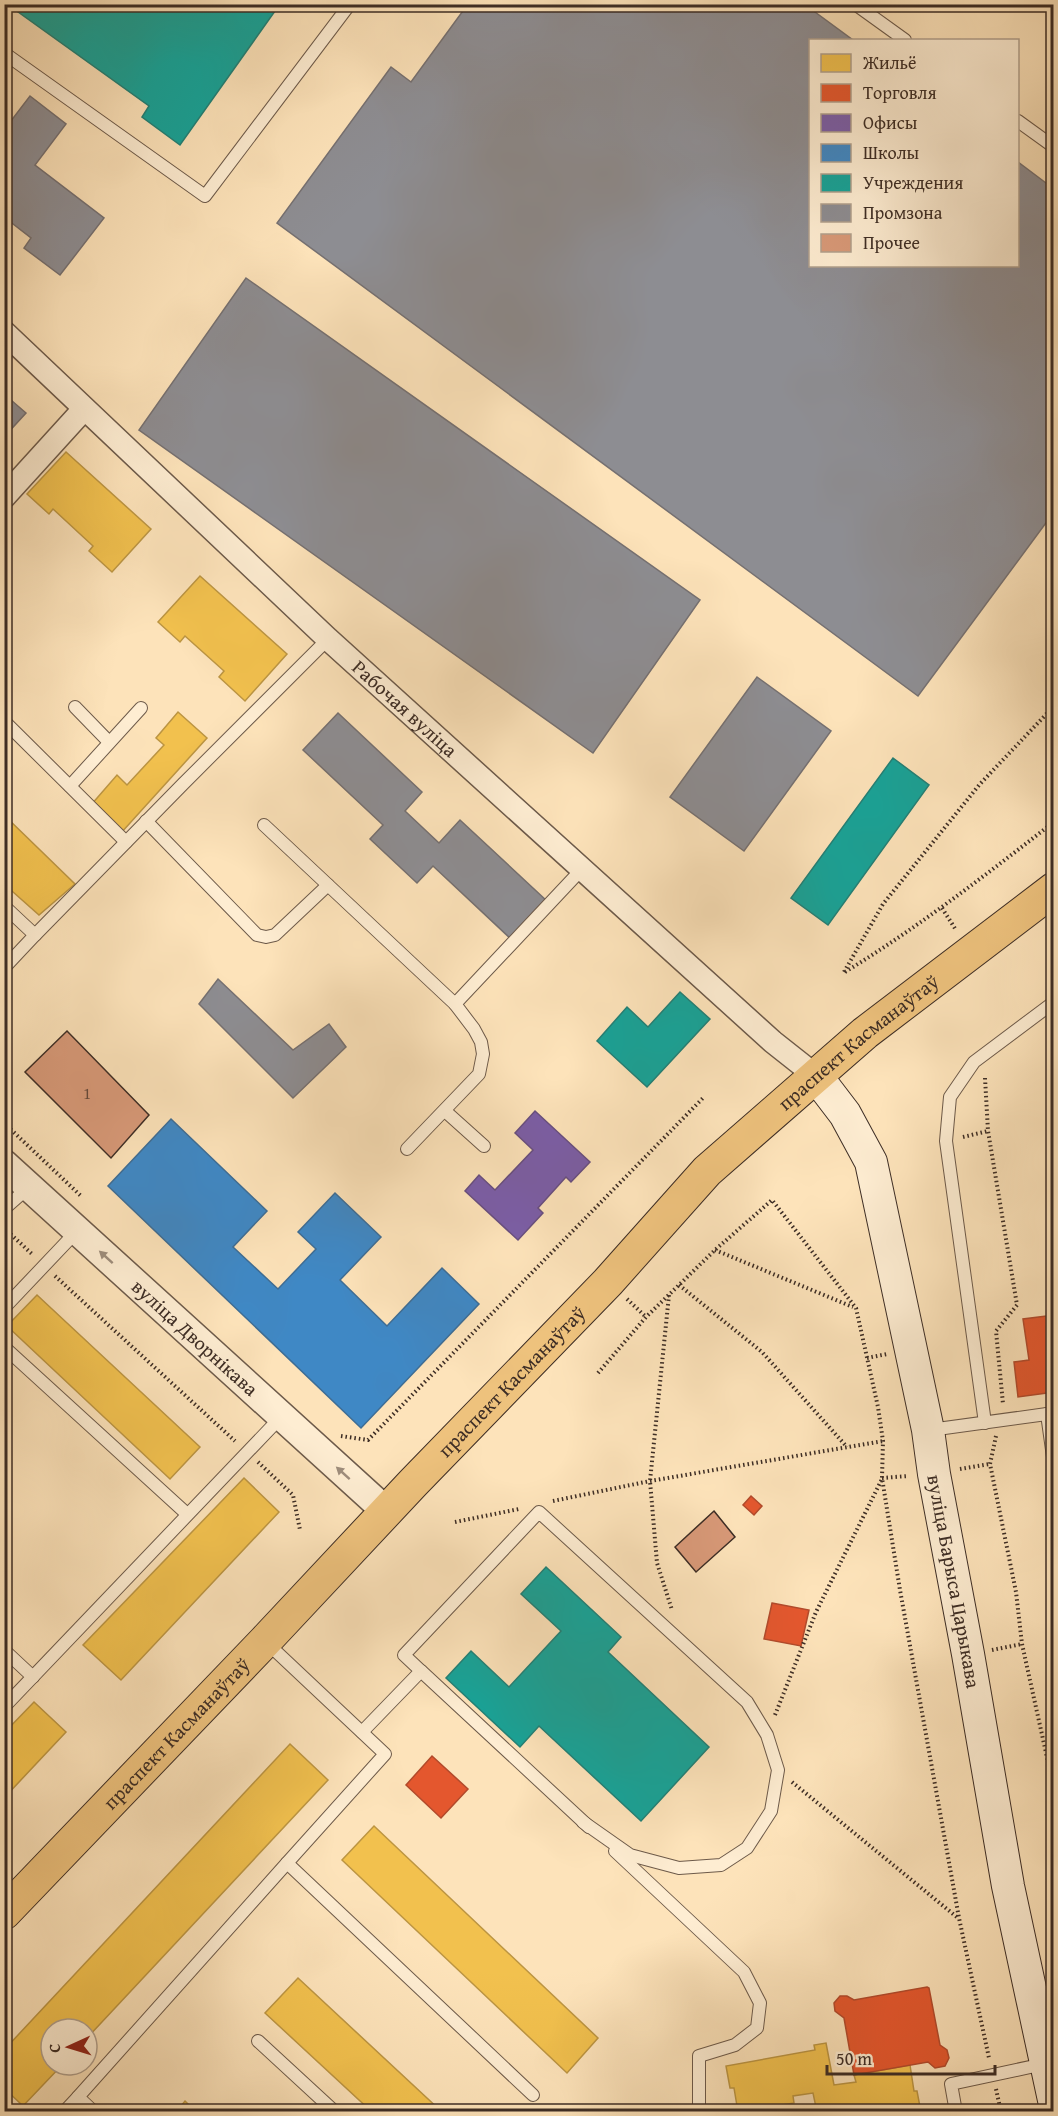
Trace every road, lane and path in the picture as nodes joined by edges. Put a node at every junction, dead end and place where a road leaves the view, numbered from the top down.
1 (350, 4) edge
2 (855, 4) edge
3 (904, 39) edge
4 (4, 53) edge
5 (1019, 122) edge
6 (1053, 147) edge
7 (4, 332) edge
8 (84, 409) junction
9 (4, 497) edge
10 (328, 639) junction
11 (1053, 706) edge
12 (75, 707) dead end
13 (141, 708) dead end
14 (4, 722) edge
15 (109, 742) junction
16 (69, 786) junction
17 (1053, 817) edge
18 (146, 821) junction
19 (264, 825) dead end
20 (126, 842) junction
21 (582, 868) junction
22 (328, 885) junction
23 (1053, 889) edge
24 (4, 906) edge
25 (35, 935) junction
26 (4, 968) edge
27 (1053, 1002) edge
28 (455, 1004) junction
29 (984, 1069) dead end
30 (816, 1076) junction
31 (703, 1098) dead end
32 (445, 1111) junction
33 (484, 1146) dead end
34 (407, 1149) dead end
35 (4, 1164) edge
36 (29, 1187) junction
37 (4, 1209) edge
38 (4, 1228) edge
39 (77, 1231) junction
40 (715, 1250) junction
41 (44, 1266) junction
42 (679, 1285) junction
43 (669, 1295) junction
44 (4, 1308) edge
45 (856, 1308) junction
46 (4, 1347) edge
47 (598, 1373) dead end
48 (1050, 1414) edge
49 (281, 1417) junction
50 (1005, 1420) junction
51 (985, 1423) junction
52 (928, 1430) junction
53 (368, 1440) dead end
54 (883, 1441) junction
55 (847, 1447) junction
56 (246, 1452) junction
57 (1053, 1464) edge
58 (882, 1478) junction
59 (650, 1481) junction
60 (547, 1503) dead end
61 (524, 1508) dead end
62 (387, 1512) junction
63 (187, 1514) junction
64 (455, 1522) dead end
65 (300, 1530) dead end
66 (265, 1641) junction
67 (682, 1642) junction
68 (4, 1650) edge
69 (420, 1671) junction
70 (33, 1677) junction
71 (4, 1707) edge
72 (362, 1732) junction
73 (767, 1735) junction
74 (778, 1770) junction
75 (1053, 1789) edge
76 (583, 1822) junction
77 (287, 1863) junction
78 (4, 1913) edge
79 (959, 1918) junction
80 (258, 2041) dead end
81 (1046, 2064) junction
82 (992, 2074) junction
83 (533, 2095) dead end
84 (78, 2097) junction
85 (1053, 2100) edge
86 (64, 2112) edge
87 (94, 2112) edge
88 (335, 2112) edge
89 (699, 2112) edge
90 (956, 2112) edge
91 (1001, 2112) edge

1 - 4 lane
2 - 3 lane
5 - 6 lane
7 - 8 street, Рабочая вуліца
8 - 9 street
8 - 10 street, Рабочая вуліца
10 - 18 lane
10 - 21 street, Рабочая вуліца
11 - 17 path
12 - 15 lane
13 - 15 lane
14 - 16 lane
15 - 16 lane
16 - 20 lane
18 - 20 lane
18 - 22 lane
19 - 22 lane
20 - 25 lane
21 - 28 lane
21 - 30 street, Рабочая вуліца
22 - 28 lane
23 - 30 main road, праспект Касманаўтаў
24 - 25 lane
25 - 26 lane
27 - 51 lane
28 - 32 lane
29 - 50 path
30 - 52 main road, вуліца Барыса Царыкава
30 - 62 main road, праспект Касманаўтаў
31 - 53 path
32 - 33 lane
32 - 34 lane
35 - 36 street, вуліца Дворнікава
36 - 37 lane
36 - 39 street, вуліца Дворнікава
38 - 41 path
39 - 41 lane
49 -> 39 street, вуліца Дворнікава
40 - 42 path
40 - 45 path
40 - 45 path
41 - 44 lane
41 - 56 path
42 - 43 path
42 - 55 path
43 - 47 path
43 - 59 path
45 - 54 path
46 - 63 lane
48 - 50 lane
48 - 57 lane
49 - 56 lane
62 -> 49 street, вуліца Дворнікава
50 - 51 lane
50 - 75 path
51 - 52 lane
52 - 81 main road, вуліца Барыса Царыкава
54 - 55 path
54 - 58 path
55 - 59 path
56 - 63 lane
56 - 65 path
58 - 73 path
58 - 79 path
59 - 60 path
59 - 67 path
61 - 64 path
62 - 66 main road, праспект Касманаўтаў
63 - 70 lane
66 - 72 lane
66 - 78 main road, праспект Касманаўтаў
67 - 69 lane
67 - 73 lane
68 - 70 lane
69 - 72 lane
69 - 76 lane
70 - 71 lane
72 - 77 lane
73 - 74 lane
74 - 76 lane
74 - 79 path
76 - 89 lane
77 - 83 lane
77 - 84 lane
79 - 82 path
80 - 88 lane
81 - 82 lane
81 - 85 main road, вуліца Барыса Царыкава
82 - 90 lane
82 - 91 path
84 - 86 lane
84 - 87 lane

